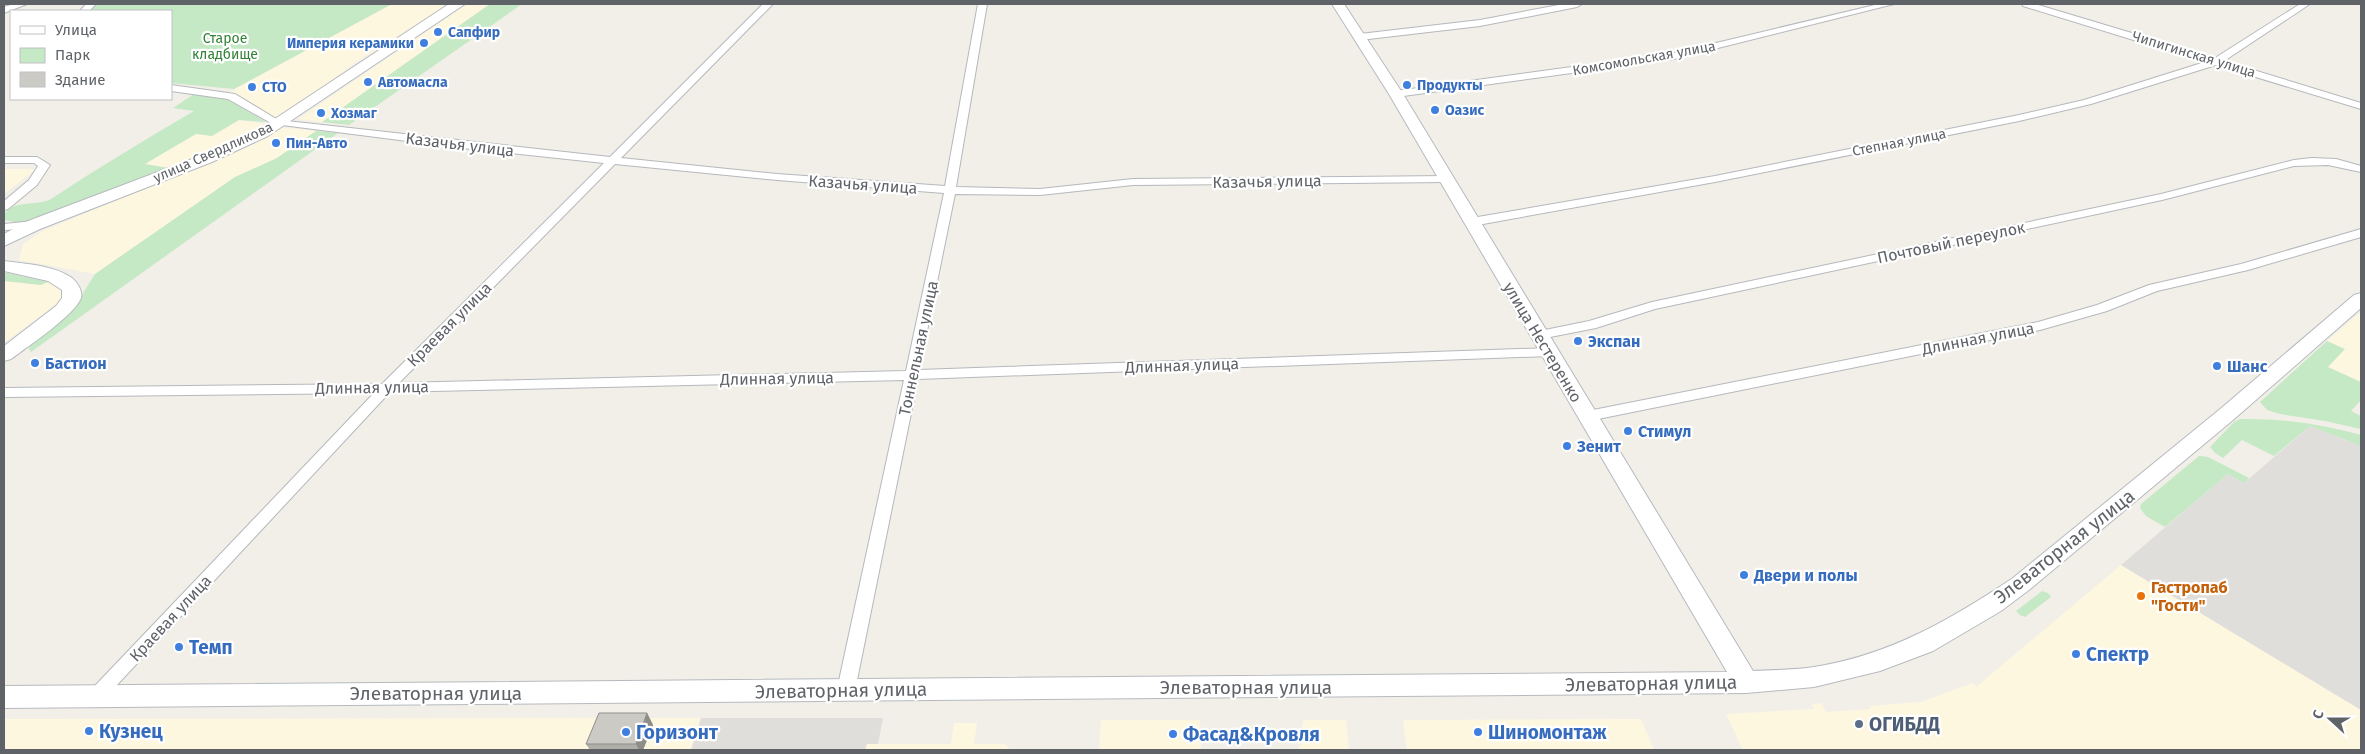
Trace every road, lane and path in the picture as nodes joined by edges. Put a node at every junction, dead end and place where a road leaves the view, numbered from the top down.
1 (22, 4) edge
2 (458, 4) edge
3 (768, 4) edge
4 (983, 4) edge
5 (1338, 4) edge
6 (1577, 4) edge
7 (1888, 4) edge
8 (2026, 4) edge
9 (2306, 4) edge
10 (4, 10) edge
11 (1360, 37) junction
12 (2218, 61) junction
13 (172, 88) edge
14 (1396, 94) junction
15 (2361, 106) edge
16 (280, 123) junction
17 (4, 160) edge
18 (612, 160) junction
19 (2361, 169) edge
20 (1447, 179) junction
21 (950, 190) junction
22 (4, 207) edge
23 (1472, 222) junction
24 (34, 224) junction
25 (4, 227) edge
26 (2361, 233) edge
27 (4, 241) edge
28 (4, 266) edge
29 (2361, 298) edge
30 (1545, 343) junction
31 (4, 355) edge
32 (913, 374) junction
33 (386, 388) junction
34 (4, 392) edge
35 (1588, 416) junction
36 (1746, 682) junction
37 (846, 690) junction
38 (96, 696) junction
39 (4, 697) edge

1 - 10 street
2 - 16 street, улица Свердликова
3 - 18 street, Краевая улица
4 - 21 street, Тоннельная улица
5 - 11 street, улица Нестеренко
6 - 11 street
7 - 14 street, Комсомольская улица
8 - 12 street, Чипигинская улица
9 - 12 street, Степная улица
11 - 14 street, улица Нестеренко
12 - 15 street, Чипигинская улица
12 - 23 street, Степная улица
13 - 16 street
14 - 20 street, улица Нестеренко
16 - 18 street, Казачья улица
16 - 24 street, улица Свердликова
17 - 22 street
18 - 21 street, Казачья улица
18 - 33 street, Краевая улица
19 - 30 street, Почтовый переулок
20 - 21 street, Казачья улица
20 - 23 street, улица Нестеренко
21 - 32 street, Тоннельная улица
23 - 30 street, улица Нестеренко
24 - 25 street
24 - 27 street, улица Свердликова
26 - 35 street, Длинная улица
28 - 31 street
29 - 36 street, Элеваторная улица
30 - 32 street, Длинная улица
30 - 35 street, улица Нестеренко
32 - 33 street, Длинная улица
32 - 37 street, Тоннельная улица
33 - 34 street, Длинная улица
33 - 38 street, Краевая улица
35 - 36 street, улица Нестеренко
36 - 37 street, Элеваторная улица
37 - 38 street, Элеваторная улица
38 - 39 street, Элеваторная улица

